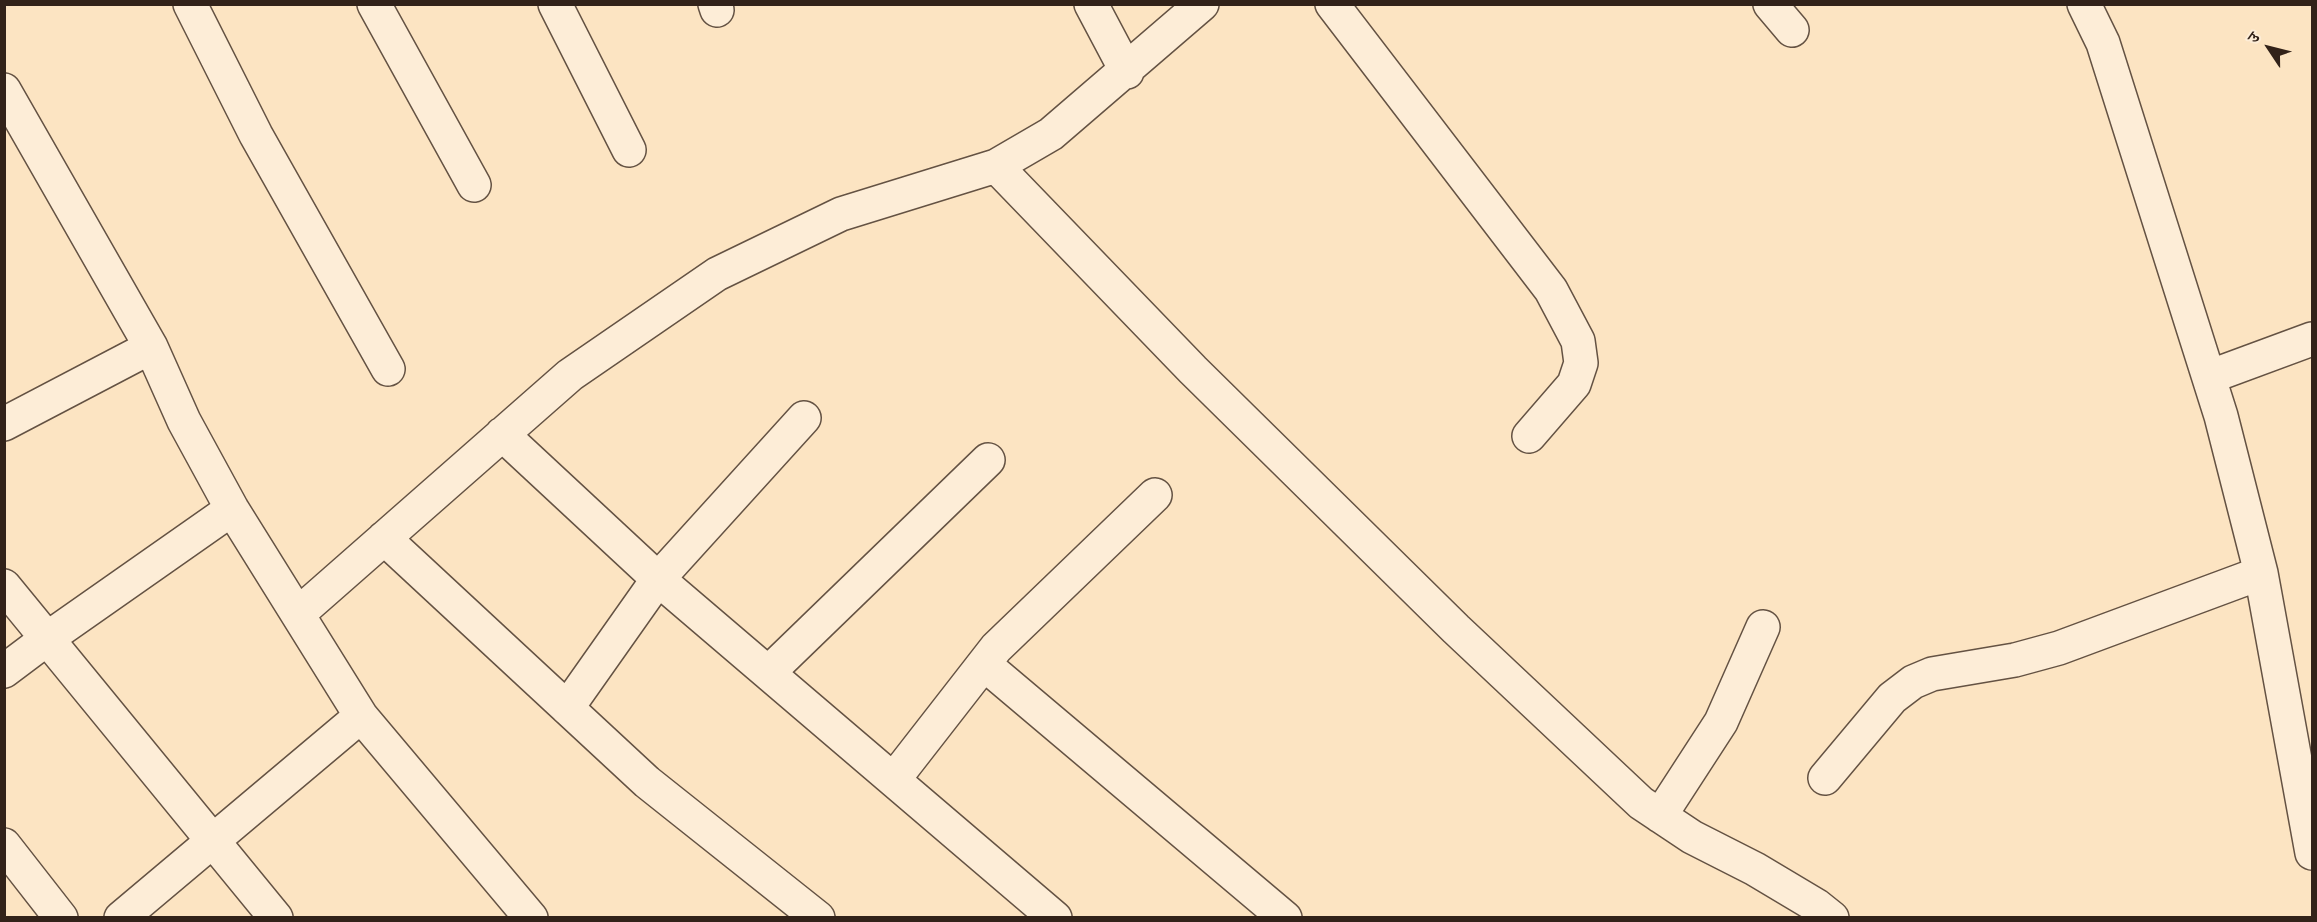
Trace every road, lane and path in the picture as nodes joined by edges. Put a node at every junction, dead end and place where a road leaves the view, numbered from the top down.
1 (190, 4) edge
2 (375, 4) edge
3 (555, 4) edge
4 (1090, 4) edge
5 (1202, 4) edge
6 (1332, 4) edge
7 (1770, 4) edge
8 (2084, 4) edge
9 (1792, 30) dead end
10 (1127, 72) junction
11 (4, 90) edge
12 (629, 150) dead end
13 (996, 166) junction
14 (474, 185) dead end
15 (2313, 339) edge
16 (151, 346) junction
17 (388, 369) dead end
18 (2209, 377) junction
19 (8, 414) edge
20 (804, 418) dead end
21 (502, 434) junction
22 (1529, 436) dead end
23 (988, 460) dead end
24 (1155, 495) dead end
25 (232, 509) junction
26 (384, 538) junction
27 (2261, 573) junction
28 (658, 579) junction
29 (4, 586) edge
30 (298, 614) junction
31 (1763, 627) dead end
32 (48, 638) junction
33 (984, 664) junction
34 (4, 671) edge
35 (769, 672) junction
36 (567, 708) junction
37 (361, 716) junction
38 (1825, 778) dead end
39 (894, 779) junction
40 (1660, 816) junction
41 (213, 840) junction
42 (4, 845) edge
43 (2313, 854) edge
44 (61, 918) edge
45 (121, 918) edge
46 (276, 918) edge
47 (531, 918) edge
48 (818, 918) edge
49 (1055, 918) edge
50 (1286, 918) edge
51 (1832, 918) edge

1 - 17 street
2 - 14 street
3 - 12 street
4 - 10 street
5 - 10 street
6 - 22 street
7 - 9 street
8 - 18 street
10 - 13 street
11 - 16 street
13 - 21 street
13 - 40 street
15 - 18 street
16 - 19 street
16 - 25 street
18 - 27 street
20 - 28 street
21 - 26 street
21 - 28 street
23 - 35 street
24 - 33 street
25 - 30 street
25 - 32 street
26 - 30 street
26 - 36 street
27 - 38 street
27 - 43 street
28 - 35 street
28 - 36 street
29 - 32 street
30 - 37 street
31 - 40 street
32 - 34 street
32 - 41 street
33 - 39 street
33 - 50 street
35 - 39 street
36 - 48 street
37 - 41 street
37 - 47 street
39 - 49 street
40 - 51 street
41 - 45 street
41 - 46 street
42 - 44 street

